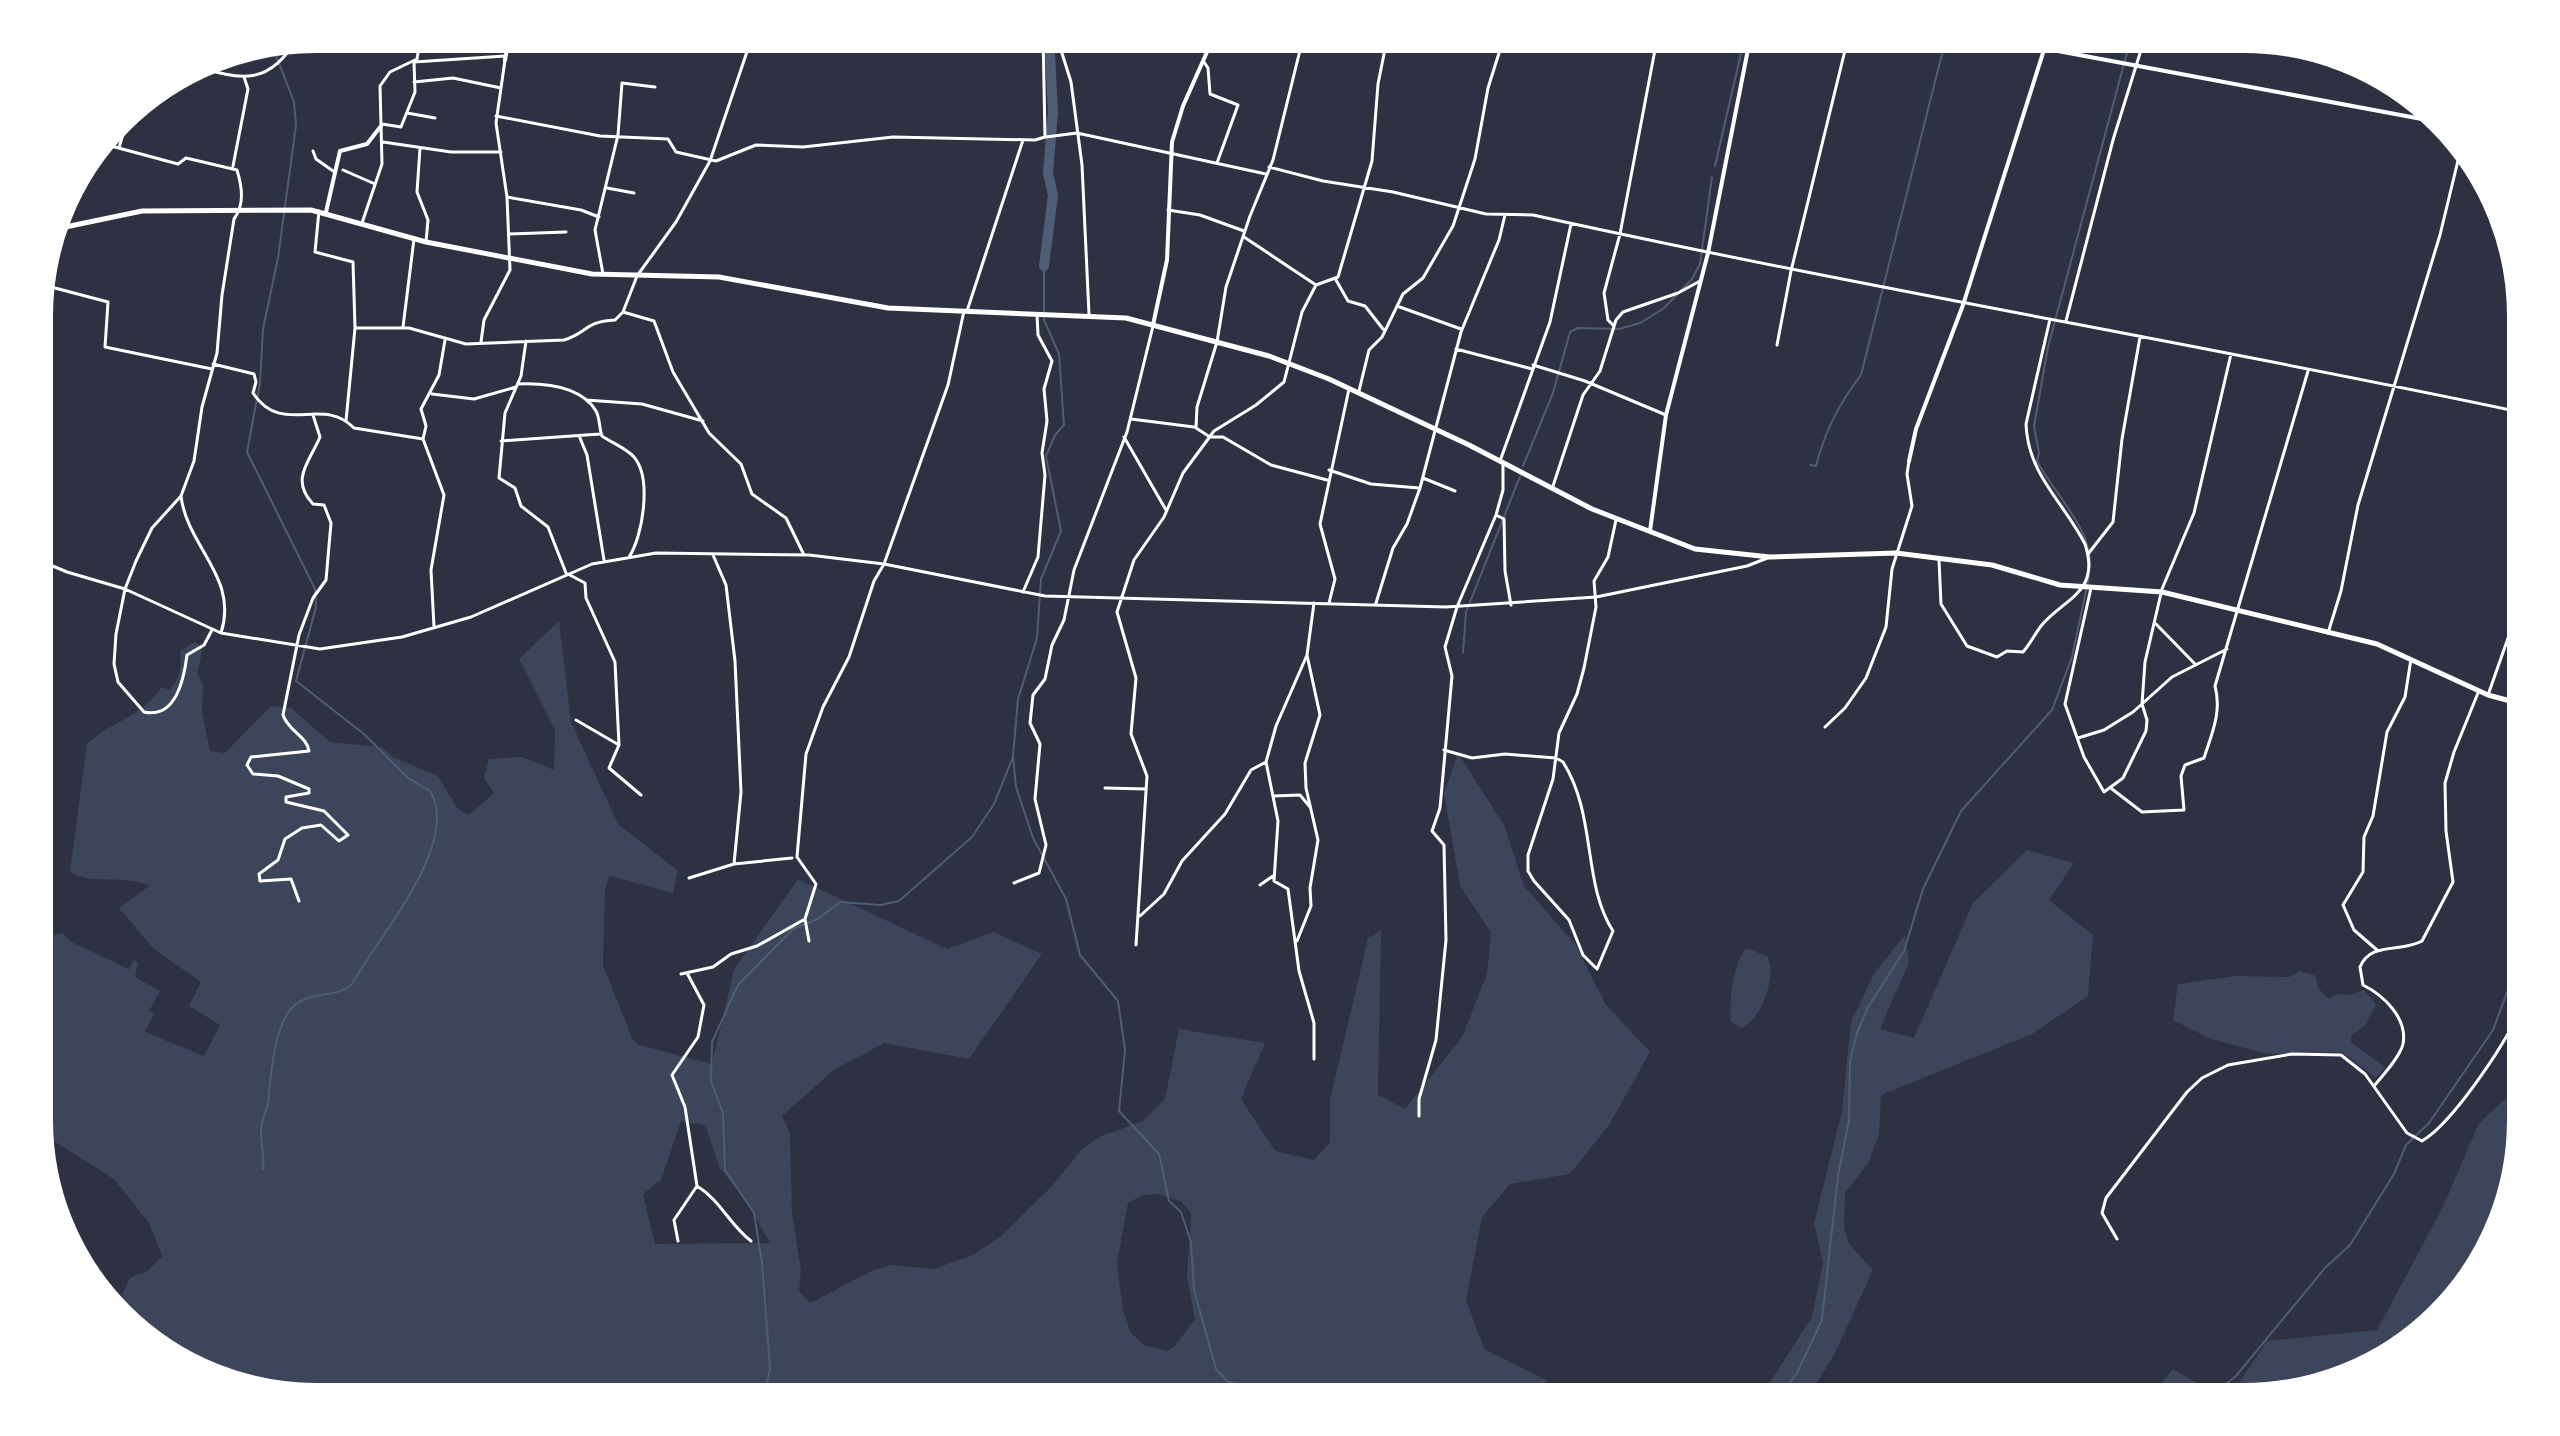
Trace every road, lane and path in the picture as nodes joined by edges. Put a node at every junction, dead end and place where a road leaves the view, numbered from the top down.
1 (1300, 48) edge
2 (1385, 48) edge
3 (1500, 48) edge
4 (1655, 48) edge
5 (1748, 48) edge
6 (1846, 48) edge
7 (2039, 48) edge
8 (2142, 48) edge
9 (417, 49) edge
10 (507, 49) edge
11 (748, 49) edge
12 (1044, 49) edge
13 (1061, 49) edge
14 (1209, 49) edge
15 (2044, 49) junction
16 (289, 50) edge
17 (505, 58) junction
18 (414, 62) junction
19 (1204, 62) junction
20 (216, 67) edge
21 (2136, 67) junction
22 (210, 70) edge
23 (215, 71) junction
24 (244, 77) junction
25 (414, 82) junction
26 (655, 87) dead end
27 (502, 88) junction
28 (407, 113) junction
29 (496, 116) junction
30 (435, 118) dead end
31 (2427, 120) edge
32 (129, 125) edge
33 (381, 125) junction
34 (1077, 133) junction
35 (618, 135) junction
36 (1047, 137) junction
37 (1023, 140) junction
38 (383, 142) junction
39 (110, 146) edge
40 (119, 148) junction
41 (420, 148) junction
42 (313, 151) dead end
43 (501, 152) junction
44 (1171, 153) junction
45 (2459, 156) edge
46 (710, 161) junction
47 (1217, 163) junction
48 (1269, 167) junction
49 (233, 168) junction
50 (343, 170) dead end
51 (333, 171) junction
52 (1266, 174) junction
53 (375, 184) junction
54 (607, 188) junction
55 (1366, 188) junction
56 (634, 193) dead end
57 (507, 197) junction
58 (1459, 208) junction
59 (241, 209) junction
60 (1168, 210) junction
61 (322, 212) junction
62 (1505, 215) junction
63 (67, 217) edge
64 (599, 217) junction
65 (362, 223) junction
66 (1571, 224) junction
67 (68, 226) junction
68 (63, 227) edge
69 (1244, 231) junction
70 (566, 232) dead end
71 (509, 234) junction
72 (1620, 234) junction
73 (1244, 237) junction
74 (414, 239) junction
75 (426, 242) junction
76 (1704, 252) junction
77 (509, 259) junction
78 (1791, 271) junction
79 (603, 275) junction
80 (637, 276) junction
81 (1336, 280) junction
82 (1701, 280) junction
83 (1316, 285) junction
84 (50, 287) edge
85 (1963, 305) junction
86 (1397, 306) junction
87 (965, 311) junction
88 (623, 312) junction
89 (1038, 314) junction
90 (1089, 314) junction
91 (2050, 319) junction
92 (2066, 321) junction
93 (1153, 326) junction
94 (403, 327) junction
95 (355, 328) junction
96 (1612, 328) junction
97 (1462, 329) junction
98 (1384, 331) junction
99 (2140, 337) junction
100 (446, 338) junction
101 (526, 341) junction
102 (481, 342) junction
103 (1217, 342) junction
104 (1777, 345) dead end
105 (1456, 349) junction
106 (2231, 354) junction
107 (1289, 363) junction
108 (213, 366) junction
109 (1532, 367) junction
110 (2308, 371) junction
111 (1590, 384) junction
112 (517, 386) junction
113 (1349, 387) junction
114 (2393, 388) junction
115 (1359, 391) junction
116 (432, 394) junction
117 (583, 399) junction
118 (2511, 410) edge
119 (313, 415) junction
120 (1666, 415) junction
121 (1131, 419) junction
122 (346, 421) junction
123 (703, 421) junction
124 (1196, 428) junction
125 (1434, 428) junction
126 (600, 434) junction
127 (1124, 437) junction
128 (1210, 437) junction
129 (580, 438) junction
130 (423, 439) junction
131 (501, 441) junction
132 (1909, 461) joint
133 (1502, 462) junction
134 (1329, 470) junction
135 (1423, 478) junction
136 (1327, 480) junction
137 (1420, 488) junction
138 (1552, 489) junction
139 (1455, 491) dead end
140 (181, 496) junction
141 (1166, 510) junction
142 (1501, 518) junction
143 (1616, 520) junction
144 (1650, 534) junction
145 (1896, 553) junction
146 (2088, 554) junction
147 (713, 555) junction
148 (804, 555) junction
149 (629, 557) junction
150 (1770, 557) junction
151 (1939, 557) junction
152 (604, 561) junction
153 (48, 563) edge
154 (884, 564) junction
155 (566, 573) junction
156 (2088, 587) junction
157 (125, 589) junction
158 (2162, 592) junction
159 (1022, 593) junction
160 (1122, 596) junction
161 (1068, 597) junction
162 (1596, 597) junction
163 (1314, 603) junction
164 (1329, 603) junction
165 (1376, 603) junction
166 (1511, 605) junction
167 (1457, 607) junction
168 (2236, 610) junction
169 (2156, 624) junction
170 (434, 627) junction
171 (212, 630) junction
172 (2511, 630) edge
173 (221, 633) junction
174 (2328, 633) junction
175 (296, 646) junction
176 (2228, 646) junction
177 (1307, 655) junction
178 (2411, 659) junction
179 (2196, 664) junction
180 (2479, 691) junction
181 (2488, 695) junction
182 (2511, 701) edge
183 (2142, 704) junction
184 (576, 720) dead end
185 (1825, 727) dead end
186 (2078, 738) junction
187 (619, 745) junction
188 (1444, 750) junction
189 (1556, 758) junction
190 (1266, 762) junction
191 (1105, 788) dead end
192 (2112, 788) junction
193 (1146, 789) junction
194 (641, 795) dead end
195 (1273, 796) junction
196 (1312, 808) junction
197 (792, 858) dead end
198 (734, 864) junction
199 (1274, 875) junction
200 (689, 878) dead end
201 (1014, 883) dead end
202 (1260, 885) dead end
203 (299, 901) dead end
204 (1140, 916) junction
205 (805, 919) junction
206 (809, 941) dead end
207 (1297, 941) junction
208 (1136, 945) dead end
209 (2377, 950) junction
210 (687, 973) junction
211 (681, 974) dead end
212 (2511, 1024) edge
213 (1314, 1059) dead end
214 (2374, 1086) junction
215 (1419, 1116) dead end
216 (697, 1186) junction
217 (2117, 1239) dead end
218 (678, 1241) dead end
219 (751, 1241) dead end

1 - 48 street
2 - 55 street
3 - 58 street
4 - 72 street
5 - 76 street
6 - 78 street
7 - 15 street
8 - 21 street
9 - 18 street
10 - 17 street
11 - 46 street
12 - 36 street
13 - 34 street
14 - 19 street
15 - 21 street
15 - 85 street
16 - 24 street
17 - 18 street
17 - 27 street
18 - 25 street
18 - 33 street
19 - 44 street
19 - 47 street
20 - 23 street
21 - 31 street
21 - 92 street
22 - 23 street
23 - 24 street
24 - 49 street
25 - 27 street
25 - 28 street
26 - 35 street
27 - 29 street
28 - 30 street
28 - 33 street
29 - 35 street
29 - 43 street
32 - 40 street
33 - 38 street
33 - 51 street
34 - 36 street
34 - 44 street
34 - 90 street
35 - 46 street
35 - 54 street
36 - 37 street
37 - 46 street
37 - 87 street
38 - 41 street
38 - 53 street
39 - 40 street
40 - 49 street
41 - 43 street
41 - 75 street
42 - 51 street
43 - 57 street
44 - 47 street
44 - 60 street
45 - 114 street
46 - 80 street
47 - 52 street
48 - 52 street
48 - 55 street
49 - 59 street
50 - 53 street
51 - 61 street
52 - 69 street
53 - 65 street
54 - 56 street
54 - 64 street
55 - 58 street
55 - 81 street
57 - 64 street
57 - 71 street
58 - 62 street
58 - 86 street
59 - 61 main road
59 - 67 main road
59 - 108 street
60 - 69 street
60 - 93 street
61 - 65 main road
61 - 95 street
62 - 66 street
62 - 97 street
63 - 67 street
64 - 79 street
65 - 74 main road
66 - 72 street
66 - 109 street
67 - 68 main road
69 - 73 street
70 - 71 street
71 - 77 street
72 - 76 street
72 - 96 street
73 - 83 street
73 - 103 street
74 - 75 main road
74 - 94 street
75 - 77 main road
76 - 78 street
76 - 82 street
77 - 79 main road
77 - 102 street
78 - 85 street
78 - 104 street
79 - 80 main road
80 - 87 main road
80 - 88 street
81 - 83 street
81 - 98 street
82 - 96 street
82 - 120 street
83 - 107 street
84 - 108 street
85 - 91 street
85 - 132 street
86 - 97 street
86 - 98 street
87 - 89 main road
87 - 154 street
88 - 101 street
88 - 123 street
89 - 90 main road
89 - 159 street
90 - 93 main road
91 - 92 street
91 - 146 street
92 - 99 street
93 - 103 main road
93 - 121 street
94 - 95 street
94 - 100 street
95 - 122 street
96 - 111 street
97 - 105 street
98 - 115 street
99 - 106 street
99 - 146 street
100 - 102 street
100 - 116 street
101 - 102 street
101 - 112 street
103 - 107 main road
103 - 124 street
105 - 109 street
105 - 125 street
106 - 110 street
106 - 158 street
107 - 113 main road
107 - 128 street
108 - 119 street
108 - 140 street
109 - 111 street
109 - 133 street
110 - 114 street
110 - 168 street
111 - 120 street
111 - 138 street
112 - 116 street
112 - 117 street
112 - 131 street
113 - 115 main road
113 - 134 street
114 - 118 street
114 - 174 street
115 - 125 main road
116 - 130 street
117 - 123 street
117 - 126 street
119 - 122 street
119 - 175 street
120 - 144 street
121 - 124 street
121 - 127 street
122 - 130 street
123 - 148 street
124 - 128 street
125 - 133 main road
125 - 135 street
126 - 129 street
126 - 149 street
127 - 141 street
127 - 161 street
128 - 136 street
128 - 141 street
129 - 131 street
129 - 152 street
130 - 170 street
131 - 155 street
132 - 145 street
133 - 138 main road
133 - 142 street
134 - 136 street
134 - 137 street
135 - 137 street
135 - 139 street
136 - 164 street
137 - 165 street
138 - 143 main road
140 - 157 street
140 - 173 street
141 - 160 street
142 - 166 street
142 - 167 street
143 - 144 main road
143 - 162 street
144 - 150 main road
145 - 150 main road
145 - 151 main road
145 - 185 street
146 - 156 street
147 - 148 street
147 - 149 street
147 - 198 street
148 - 154 street
149 - 152 street
150 - 162 street
151 - 156 main road
151 - 156 street
152 - 155 street
153 - 157 street
154 - 159 street
154 - 205 street
155 - 170 street
155 - 187 street
156 - 158 main road
156 - 186 street
157 - 171 street
157 - 171 street
158 - 168 main road
158 - 169 street
159 - 161 street
160 - 161 street
160 - 163 street
160 - 193 street
161 - 201 street
162 - 166 street
162 - 189 street
163 - 164 street
163 - 177 street
164 - 165 street
165 - 167 street
166 - 167 street
167 - 188 street
168 - 174 main road
168 - 176 street
169 - 179 street
169 - 183 street
170 - 175 street
171 - 173 street
172 - 181 street
173 - 175 street
174 - 178 main road
175 - 203 street
176 - 179 street
176 - 192 street
177 - 190 street
177 - 196 street
178 - 180 main road
178 - 209 street
179 - 183 street
180 - 181 main road
180 - 209 street
181 - 182 main road
183 - 186 street
183 - 192 street
184 - 187 street
186 - 192 street
187 - 194 street
188 - 189 street
188 - 215 street
189 - 189 street
190 - 195 street
190 - 204 street
191 - 193 street
193 - 204 street
195 - 196 street
195 - 199 street
196 - 207 street
197 - 198 street
198 - 200 street
199 - 202 street
199 - 207 street
204 - 208 street
205 - 206 street
205 - 210 street
207 - 213 street
209 - 214 street
210 - 211 street
210 - 216 street
212 - 214 street
214 - 217 street
216 - 218 street
216 - 219 street

